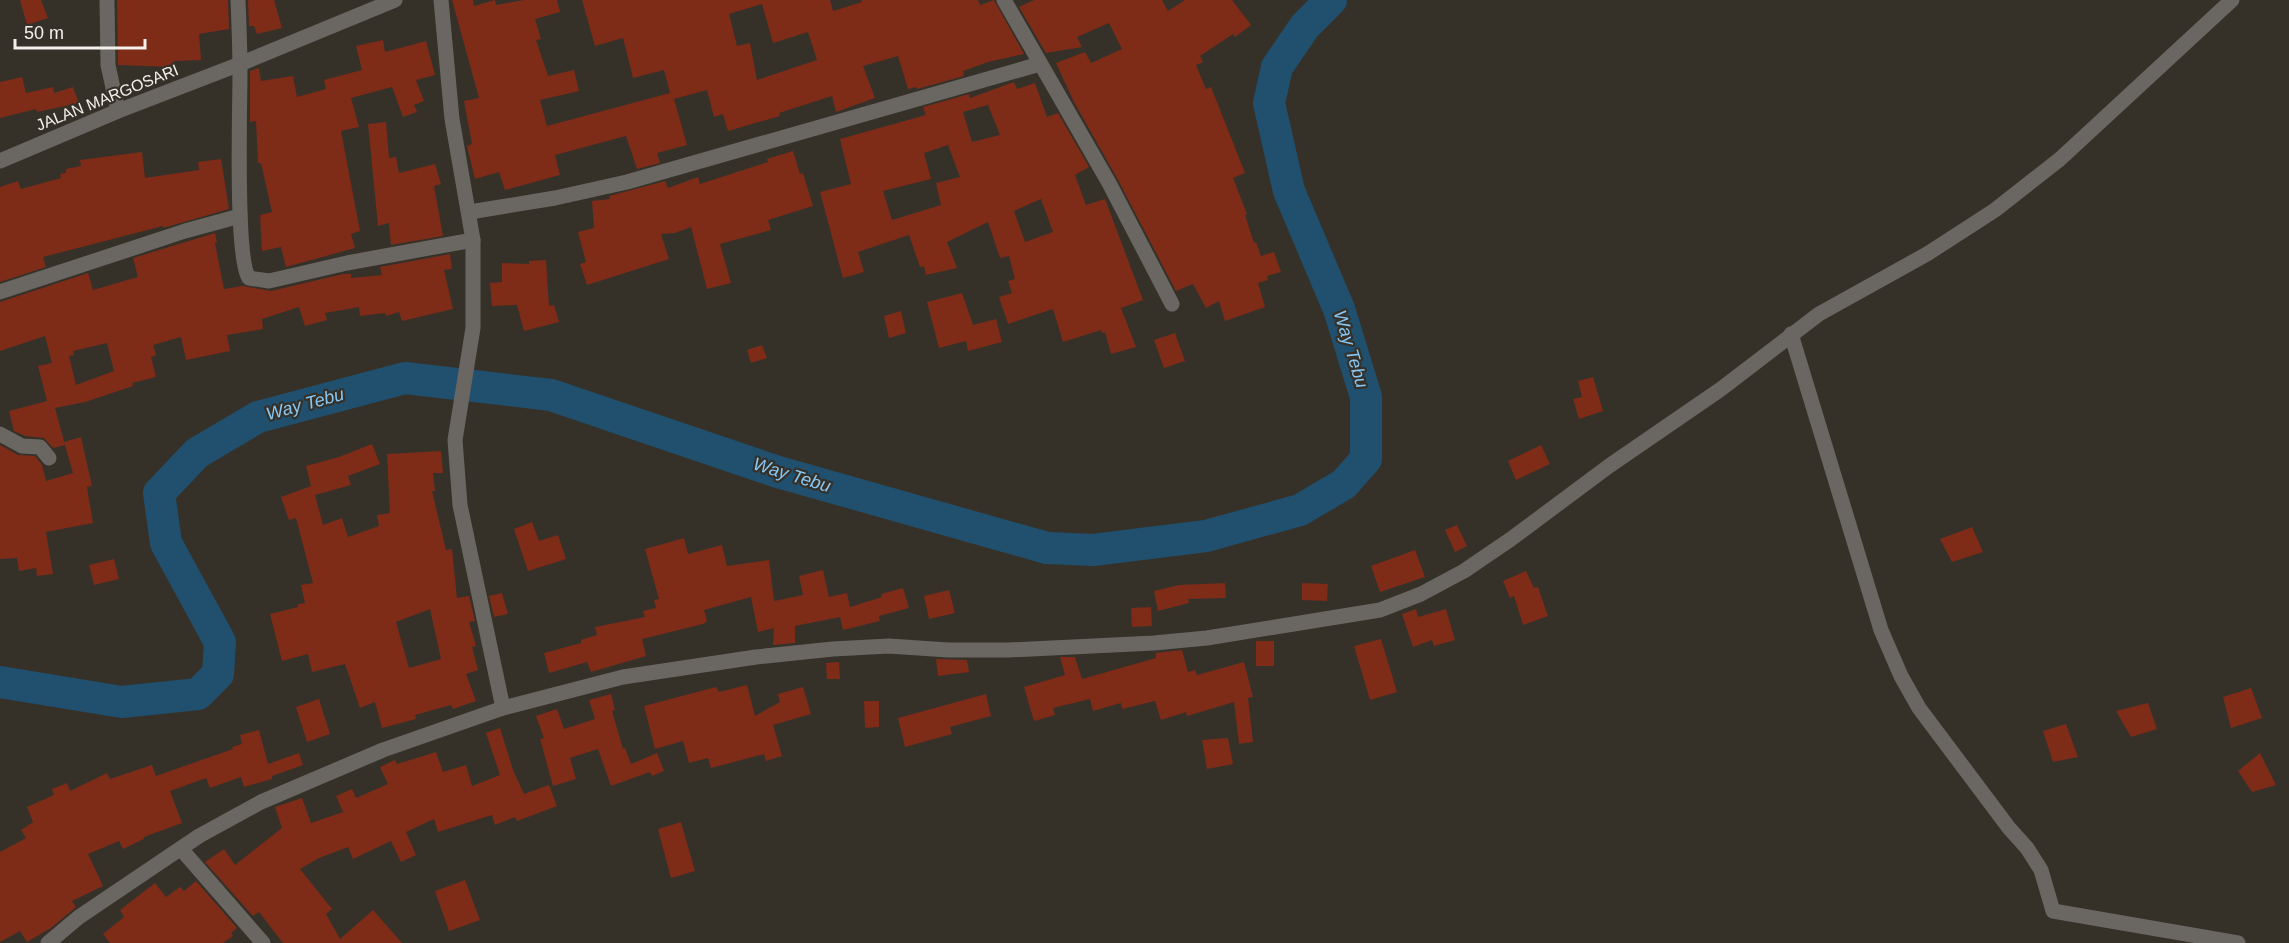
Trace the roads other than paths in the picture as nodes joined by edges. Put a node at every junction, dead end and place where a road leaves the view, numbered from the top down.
1 (107, 0) edge
2 (238, 0) edge
3 (395, 0) edge
4 (441, 0) edge
5 (1004, 0) edge
6 (2232, 0) edge
7 (240, 64) junction
8 (1040, 64) junction
9 (118, 111) junction
10 (0, 161) edge
11 (470, 212) junction
12 (240, 216) junction
13 (473, 240) junction
14 (0, 292) edge
15 (1172, 304) dead end
16 (1791, 334) junction
17 (0, 434) edge
18 (49, 458) dead end
19 (503, 708) junction
20 (182, 850) junction
21 (48, 943) edge
22 (263, 943) edge
23 (2238, 943) edge

1 - 9 street
2 - 7 street
3 - 7 street, JALAN MARGOSARI
4 - 11 street
5 - 8 street
6 - 16 street
7 - 9 street, JALAN MARGOSARI
7 - 12 street
8 - 11 street
8 - 15 street
9 - 10 street, JALAN MARGOSARI
11 - 13 street
12 - 13 street
12 - 14 street
13 - 19 street
16 - 19 street
16 - 23 street
17 - 18 street
19 - 20 street
20 - 21 street
20 - 22 street

